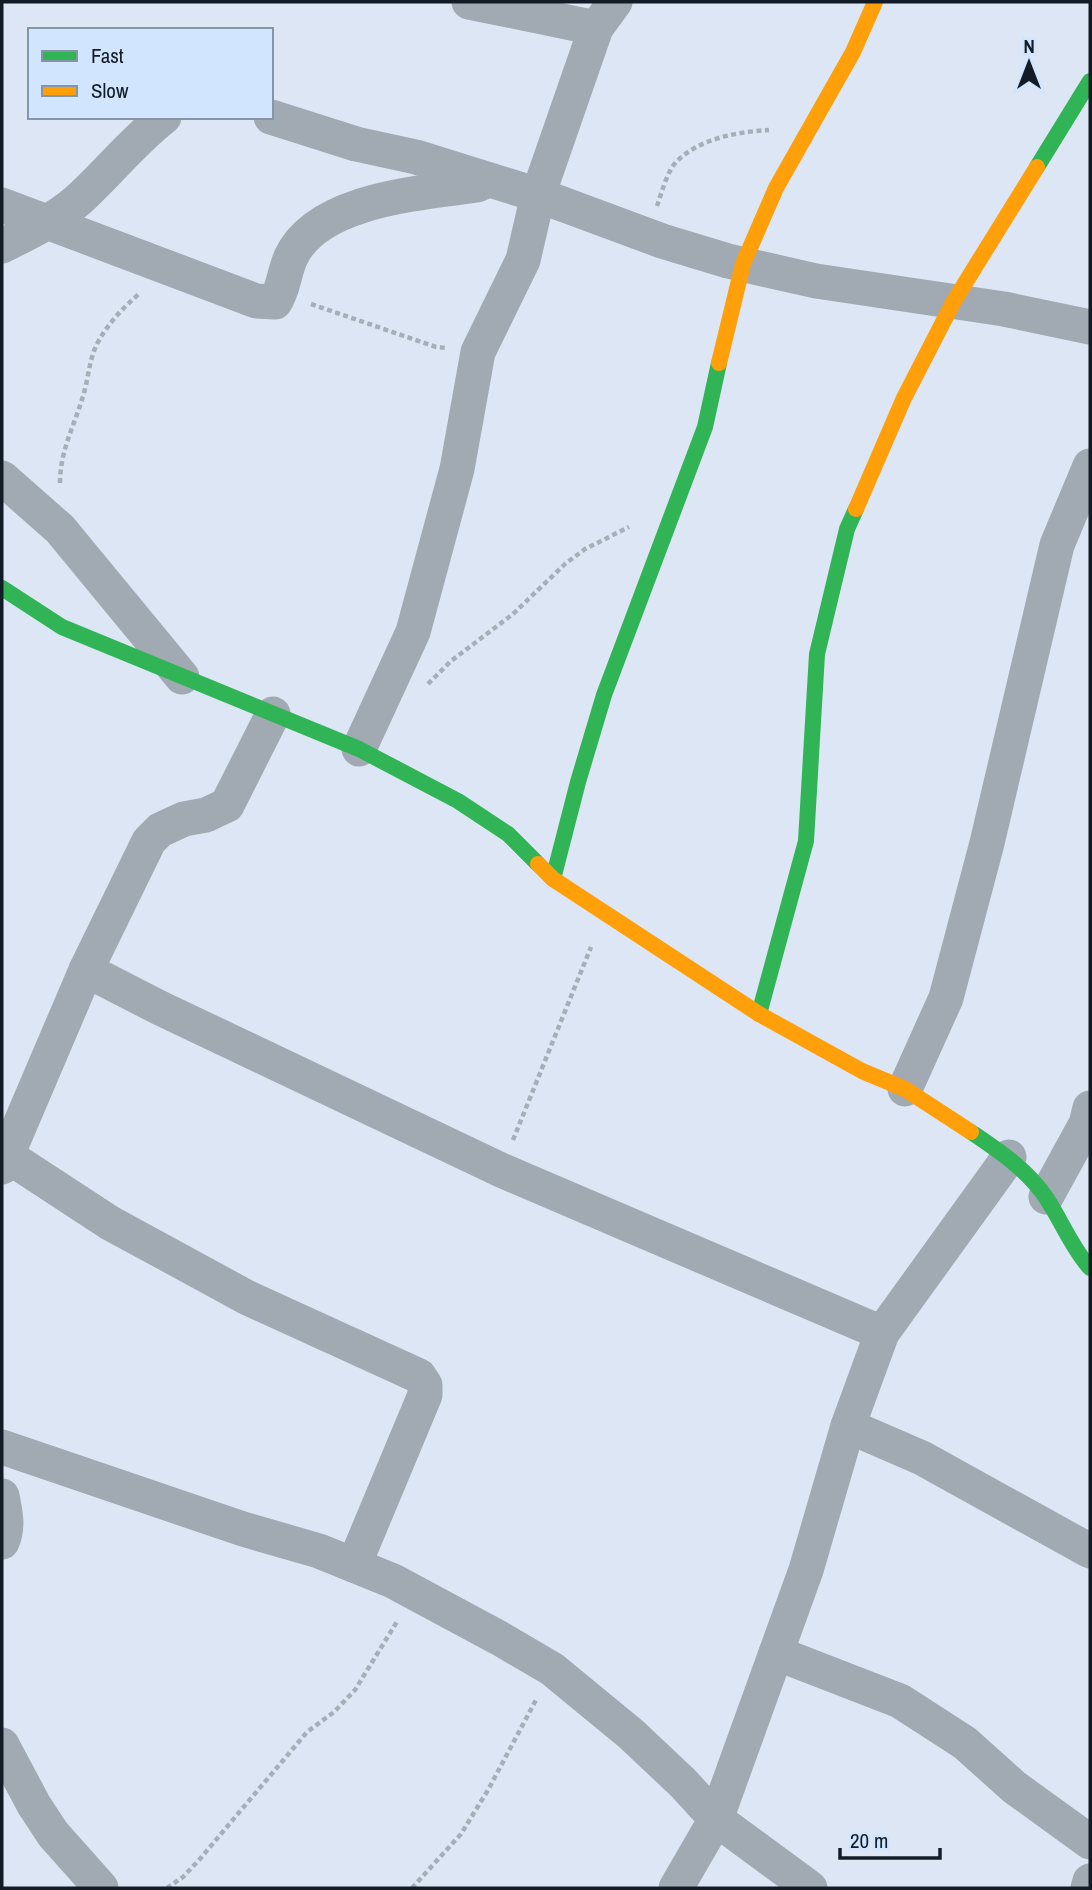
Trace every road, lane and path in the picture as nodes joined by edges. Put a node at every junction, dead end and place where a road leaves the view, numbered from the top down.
1 (469, 2) edge
2 (875, 2) edge
3 (606, 15) edge
4 (1090, 80) edge
5 (273, 118) edge
6 (162, 119) edge
7 (812, 126) junction
8 (488, 180) junction
9 (538, 195) junction
10 (2, 205) edge
11 (49, 222) junction
12 (647, 235) junction
13 (2, 246) edge
14 (743, 264) junction
15 (167, 268) junction
16 (281, 294) junction
17 (954, 301) junction
18 (1090, 327) edge
19 (478, 352) junction
20 (1090, 466) edge
21 (2, 478) edge
22 (677, 503) junction
23 (60, 529) junction
24 (2, 588) edge
25 (182, 677) junction
26 (424, 689) dead end
27 (273, 714) junction
28 (359, 749) junction
29 (553, 880) junction
30 (605, 913) junction
31 (86, 970) junction
32 (759, 1014) junction
33 (905, 1089) junction
34 (1090, 1108) edge
35 (1009, 1157) junction
36 (3, 1159) edge
37 (501, 1170) junction
38 (1046, 1197) junction
39 (1090, 1268) edge
40 (882, 1333) junction
41 (848, 1426) junction
42 (2, 1447) edge
43 (2, 1496) edge
44 (2, 1542) edge
45 (1090, 1551) edge
46 (354, 1565) junction
47 (415, 1592) junction
48 (776, 1653) junction
49 (552, 1669) junction
50 (2, 1745) edge
51 (716, 1819) junction
52 (1090, 1842) edge
53 (1090, 1881) edge
54 (101, 1888) edge
55 (167, 1888) edge
56 (412, 1888) edge
57 (676, 1888) edge
58 (810, 1888) edge
59 (1088, 1888) edge

1 - 3 street
2 - 7 street
3 - 9 street
4 - 17 street
5 - 8 street
6 - 11 street
7 - 12 path
7 - 14 street
8 - 9 street
8 - 16 street
9 - 12 street
9 - 19 street
10 - 11 street
11 - 13 street
11 - 15 street
12 - 14 street
14 - 17 street
14 - 22 street
15 - 16 street
15 - 23 path
16 - 19 path
17 - 18 street
17 - 32 street
19 - 28 street
20 - 33 street
21 - 23 street
22 - 26 path
22 - 29 street
23 - 25 street
24 - 25 street
25 - 27 street
27 - 28 street
27 - 31 street
28 - 29 street
29 - 30 street
30 - 32 street
30 - 37 path
31 - 36 street
31 - 37 street
32 - 33 street
33 - 35 street
34 - 38 street
35 - 38 street
35 - 40 street
36 - 46 street
37 - 40 street
38 - 39 street
40 - 41 street
41 - 45 street
41 - 48 street
42 - 46 street
43 - 44 street
46 - 47 street
47 - 49 street
47 - 55 path
48 - 51 street
48 - 52 street
49 - 51 street
49 - 56 path
50 - 54 street
51 - 57 street
51 - 58 street
53 - 59 street

